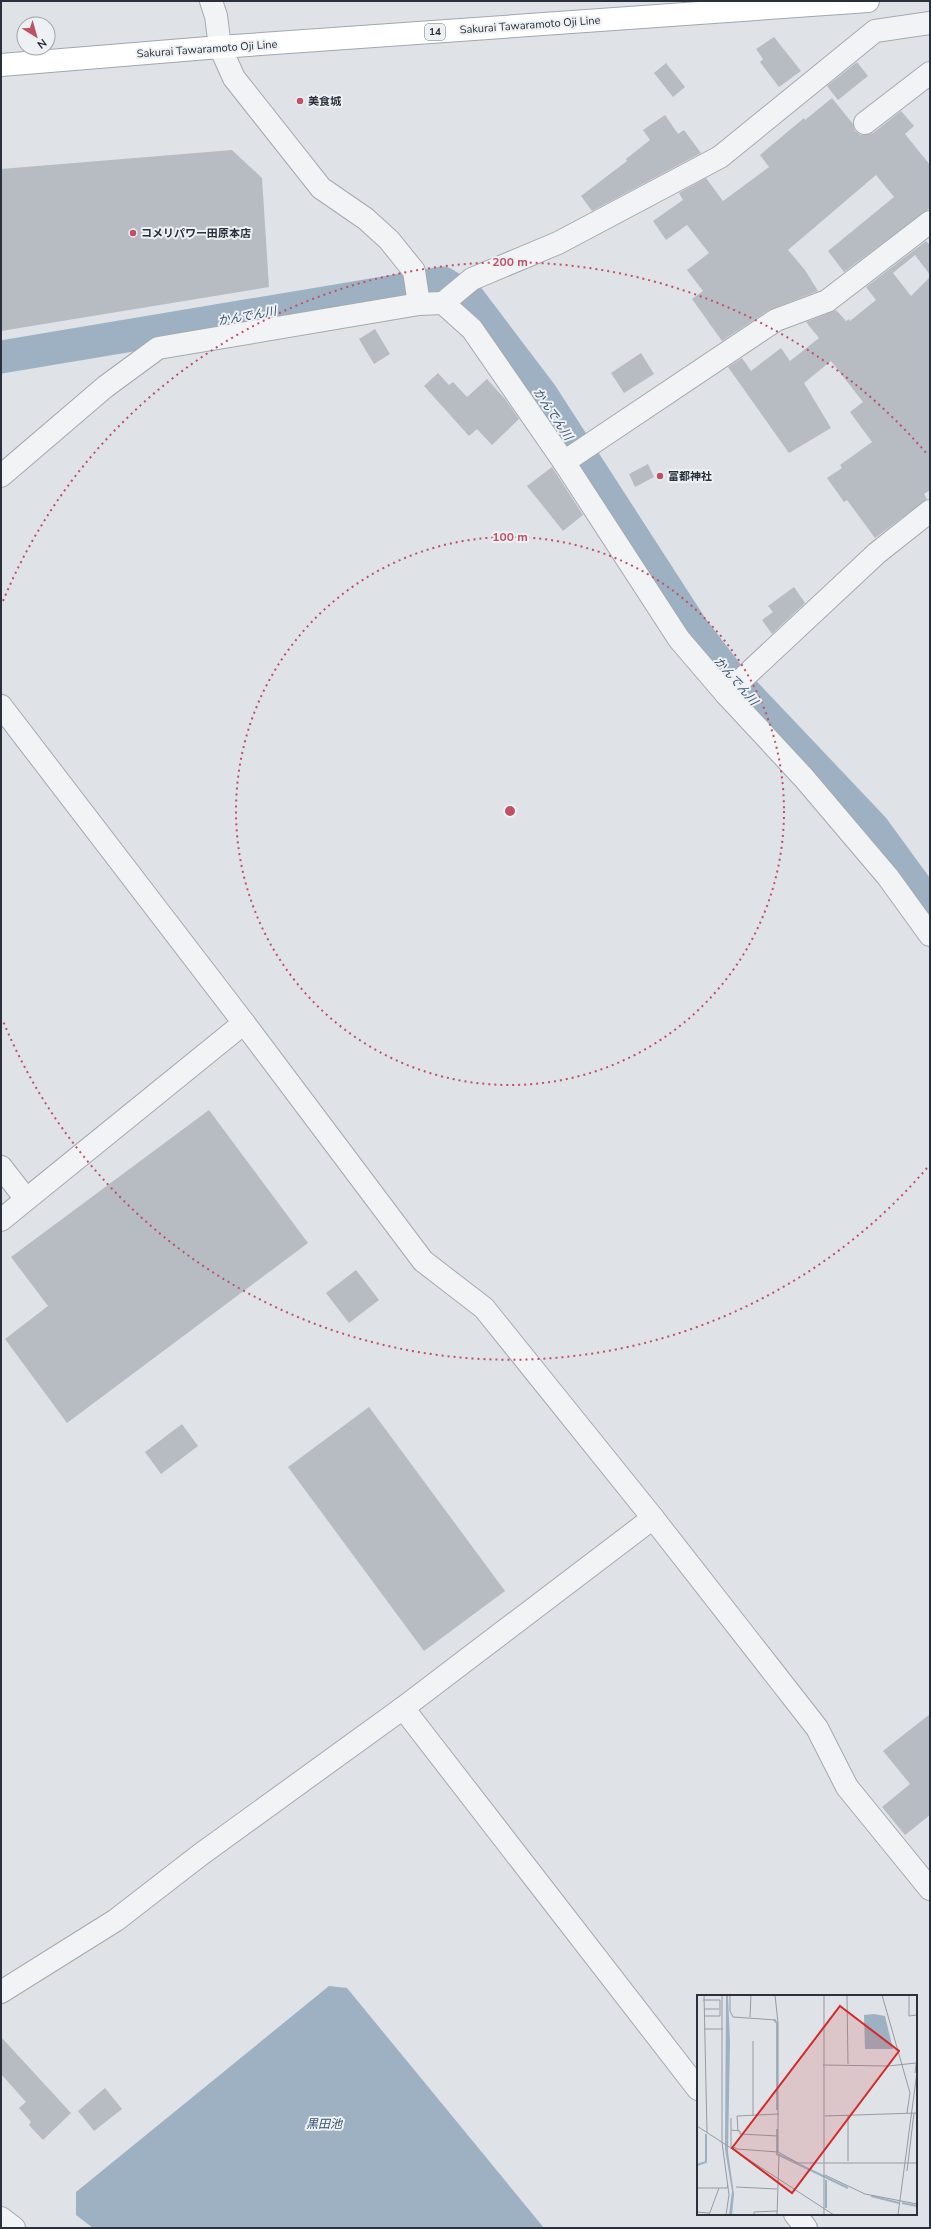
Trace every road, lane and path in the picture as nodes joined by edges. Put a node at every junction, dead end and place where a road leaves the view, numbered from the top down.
1 (211, 1) edge
2 (868, 1) edge
3 (930, 23) edge
4 (220, 47) junction
5 (1, 65) edge
6 (930, 73) edge
7 (865, 123) dead end
8 (930, 222) edge
9 (443, 303) junction
10 (419, 304) junction
11 (564, 462) junction
12 (1, 476) edge
13 (930, 510) edge
14 (726, 694) junction
15 (1, 706) edge
16 (930, 935) edge
17 (244, 1023) junction
18 (1, 1167) edge
19 (26, 1199) junction
20 (1, 1220) edge
21 (653, 1518) junction
22 (403, 1708) junction
23 (930, 1889) edge
24 (1, 1992) edge
25 (697, 2088) edge
26 (796, 2215) edge
27 (1, 2218) edge
28 (14, 2228) edge
29 (806, 2228) edge

1 - 4 street
2 - 4 main road, Sakurai Tawaramoto Oji Line / 14
3 - 9 street
4 - 5 main road, Sakurai Tawaramoto Oji Line / 14
4 - 10 street
6 - 7 street
8 - 11 street
9 - 10 street
9 - 11 street
10 - 12 street
11 - 14 street
13 - 14 street
14 - 16 street
15 - 17 street
17 - 19 street
17 - 21 street
18 - 19 street
19 - 20 street
21 - 22 street
21 - 23 street
22 - 24 street
22 - 25 street
26 - 29 street
27 - 28 street

